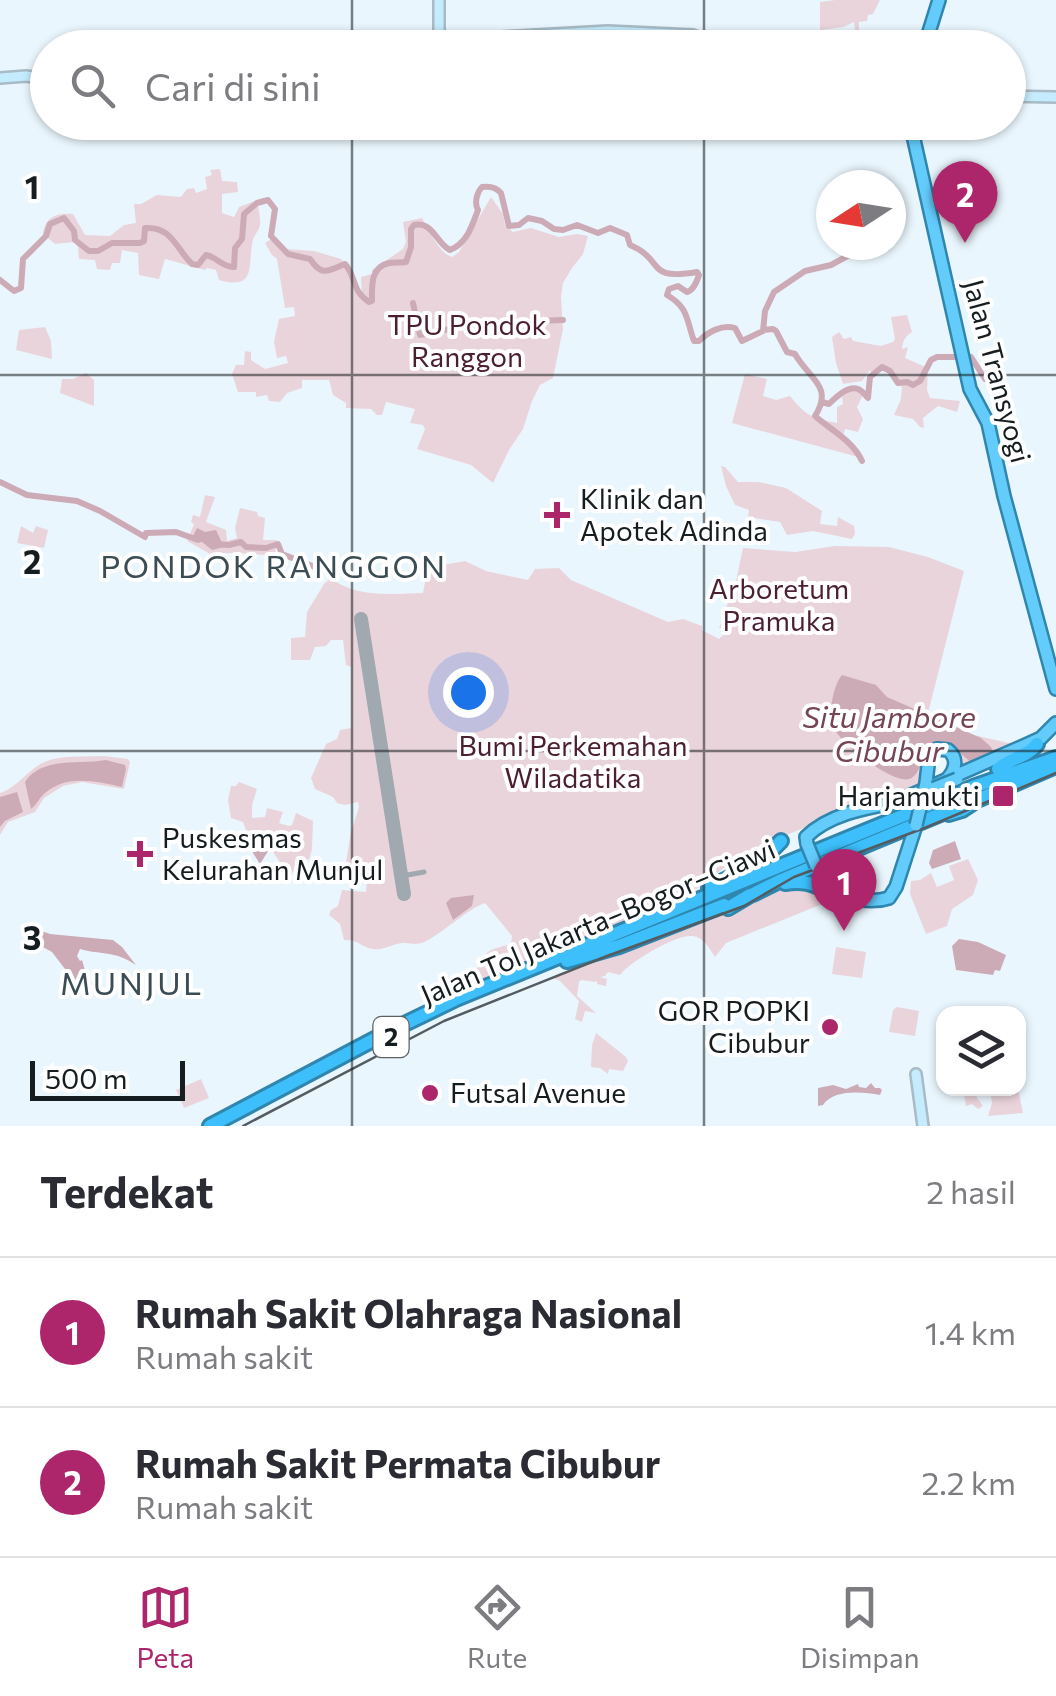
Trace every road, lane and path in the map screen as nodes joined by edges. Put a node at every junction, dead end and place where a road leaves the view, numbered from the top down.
1 (439, 0) edge
2 (941, 0) edge
3 (439, 30) edge
4 (932, 30) edge
5 (30, 77) edge
6 (0, 78) edge
7 (1026, 96) edge
8 (1056, 97) edge
9 (916, 140) edge
10 (1052, 664) edge
11 (1056, 689) edge
12 (1056, 727) edge
13 (1037, 744) junction
14 (1010, 754) junction
15 (1056, 762) edge
16 (1034, 764) junction
17 (998, 769) dead end
18 (957, 781) junction
19 (924, 802) junction
20 (899, 807) junction
21 (955, 808) dead end
22 (781, 840) dead end
23 (912, 840) junction
24 (810, 855) junction
25 (751, 894) junction
26 (840, 895) junction
27 (726, 906) junction
28 (619, 946) junction
29 (563, 959) junction
30 (916, 1074) dead end
31 (210, 1126) edge
32 (224, 1126) edge
33 (923, 1126) edge

1 - 3 main road
2 - 4 highway
5 - 6 main road
7 - 8 main road
9 - 10 highway, Jalan Transyogi
10 - 11 highway, Jalan Transyogi
12 - 13 highway
12 - 14 highway
13 - 14 highway
13 - 17 highway
14 - 18 highway
14 - 18 highway
15 - 16 highway, Jalan Tol Jakarta–Bogor–Ciawi / 2
15 - 23 highway
15 - 29 highway, Jalan Tol Jakarta–Bogor–Ciawi / 2
16 - 18 highway
16 - 19 highway, Jalan Tol Jakarta–Bogor–Ciawi / 2
18 - 19 highway, bridge
18 - 19 highway, bridge
18 - 20 highway
19 - 20 highway
19 - 23 highway, bridge
19 - 24 highway, Jalan Tol Jakarta–Bogor–Ciawi / 2
20 - 24 highway
20 - 24 highway
21 - 25 highway
22 - 29 highway
23 - 26 highway
24 - 26 highway
24 - 29 highway, Jalan Tol Jakarta–Bogor–Ciawi / 2
25 - 26 highway
25 - 27 highway
27 - 28 highway
27 - 28 highway
28 - 29 highway
29 - 31 highway, Jalan Tol Jakarta–Bogor–Ciawi / 2
29 - 32 highway, Jalan Tol Jakarta–Bogor–Ciawi / 2
30 - 33 main road

